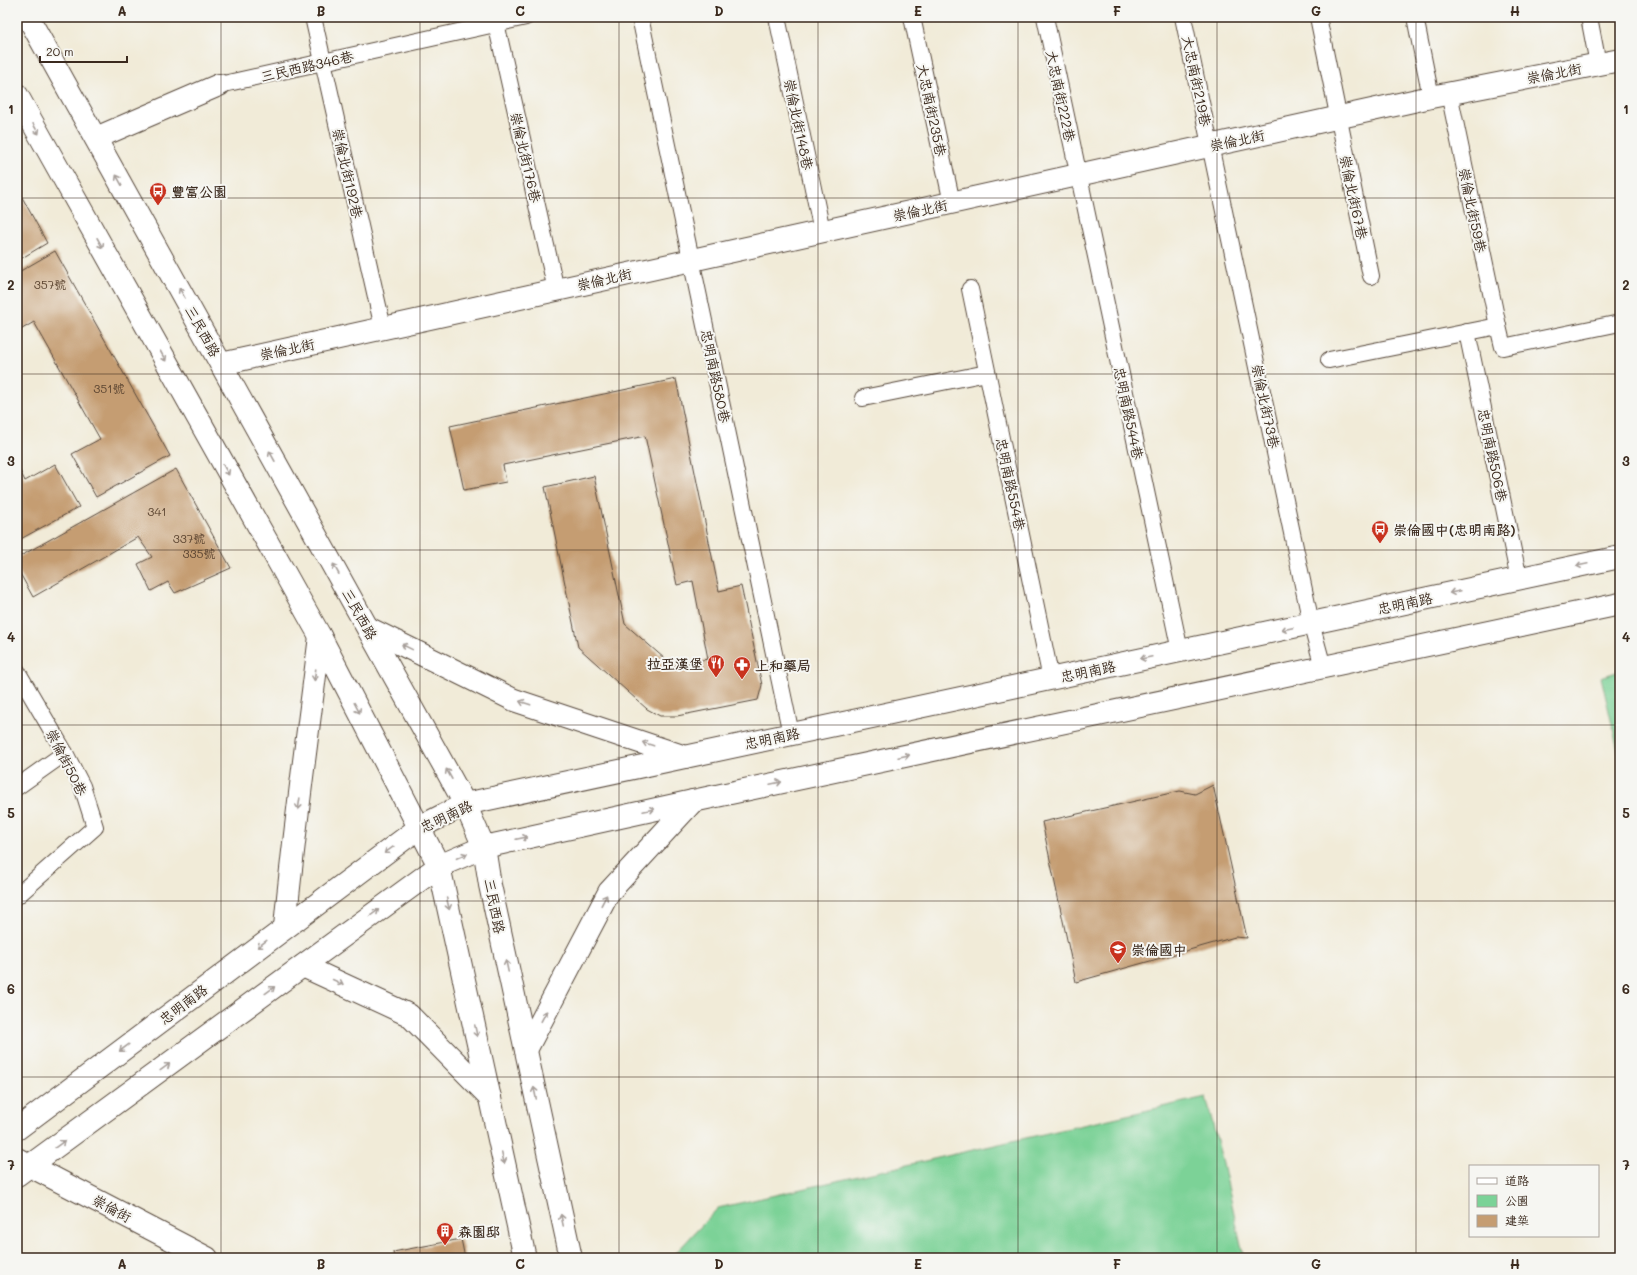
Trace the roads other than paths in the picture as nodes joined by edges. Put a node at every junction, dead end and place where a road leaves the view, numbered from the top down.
1 (28, 17) edge
2 (313, 17) edge
3 (526, 17) edge
4 (640, 17) edge
5 (777, 17) edge
6 (912, 17) edge
7 (1045, 17) edge
8 (1183, 17) edge
9 (1318, 17) edge
10 (1415, 17) edge
11 (1589, 17) edge
12 (496, 24) junction
13 (323, 62) junction
14 (1614, 63) edge
15 (220, 85) joint
16 (17, 95) edge
17 (1440, 95) junction
18 (1338, 118) junction
19 (96, 138) junction
20 (1211, 146) junction
21 (1078, 175) junction
22 (952, 203) junction
23 (822, 231) junction
24 (691, 260) junction
25 (1371, 276) dead end
26 (970, 289) dead end
27 (556, 290) junction
28 (1620, 323) edge
29 (1498, 326) junction
30 (383, 328) junction
31 (1467, 332) junction
32 (1329, 360) dead end
33 (221, 364) junction
34 (987, 373) junction
35 (863, 398) dead end
36 (1620, 557) edge
37 (1519, 579) junction
38 (1620, 604) edge
39 (1311, 623) junction
40 (368, 628) junction
41 (320, 636) junction
42 (1180, 651) junction
43 (1323, 667) junction
44 (17, 671) edge
45 (1051, 678) junction
46 (792, 734) junction
47 (65, 753) junction
48 (685, 757) junction
49 (17, 787) edge
50 (693, 800) junction
51 (465, 804) junction
52 (420, 827) junction
53 (484, 847) junction
54 (439, 866) junction
55 (17, 896) edge
56 (285, 927) junction
57 (303, 966) junction
58 (526, 1050) junction
59 (490, 1097) junction
60 (17, 1129) edge
61 (22, 1166) edge
62 (208, 1258) edge
63 (525, 1258) edge
64 (570, 1258) edge

1 - 19 street, 三民西路
2 - 13 lane, 崇倫北街192巷
3 - 12 lane, 三民西路346巷
4 - 24 lane, 忠明南路580巷
5 - 23 lane, 崇倫北街148巷
6 - 22 lane, 大忠南街235巷
7 - 21 lane, 大忠南街222巷
8 - 20 lane, 大忠南街219巷
9 - 18 lane, 崇倫北街67巷
10 - 17 lane, 崇倫北街59巷
11 - 14 lane
12 - 13 lane, 三民西路346巷
12 - 27 lane, 崇倫北街176巷
13 - 15 lane, 三民西路346巷
13 - 30 lane, 崇倫北街192巷
14 - 17 street, 崇倫北街
15 - 19 street, 三民西路346巷
16 -> 41 street
17 - 18 street, 崇倫北街
17 - 29 lane, 崇倫北街59巷
18 - 20 street, 崇倫北街
18 - 25 lane, 崇倫北街67巷
33 -> 19 street, 三民西路
20 - 21 street, 崇倫北街
20 - 39 lane, 崇倫北街73巷
21 - 22 street, 崇倫北街
21 - 42 lane, 忠明南路544巷
22 - 23 street, 崇倫北街
23 - 24 street, 崇倫北街
24 - 27 street, 崇倫北街
24 - 46 lane, 忠明南路580巷
26 - 34 lane, 忠明南路554巷
27 - 30 street, 崇倫北街
28 - 29 lane
29 - 31 lane
30 - 33 street, 崇倫北街
31 - 32 lane
31 - 37 lane, 忠明南路506巷
40 -> 33 street, 三民西路
34 - 35 lane
34 - 45 lane, 忠明南路554巷
36 -> 37 street, 忠明南路
37 -> 39 street, 忠明南路
38 - 43 street
39 -> 42 street, 忠明南路
39 - 43 lane, 崇倫北街73巷
48 -> 40 street
51 -> 40 street, 三民西路
41 -> 52 street
41 -> 56 street
42 -> 45 street, 忠明南路
50 -> 43 street
44 - 47 lane, 崇倫街50巷
45 - 46 street, 忠明南路
46 - 48 street, 忠明南路
47 - 49 lane
47 - 55 lane, 崇倫街50巷
48 - 51 street, 忠明南路
53 -> 50 street
58 -> 50 street
51 - 52 street, 忠明南路
51 - 53 street, 三民西路
52 - 54 street
52 -> 56 street, 忠明南路
54 -> 53 street
58 -> 53 street, 三民西路
57 -> 54 street
54 -> 59 street
56 -> 60 street, 忠明南路
57 -> 59 street
61 -> 57 street
64 -> 58 street, 三民西路
59 -> 63 street
61 - 62 street, 崇倫街

